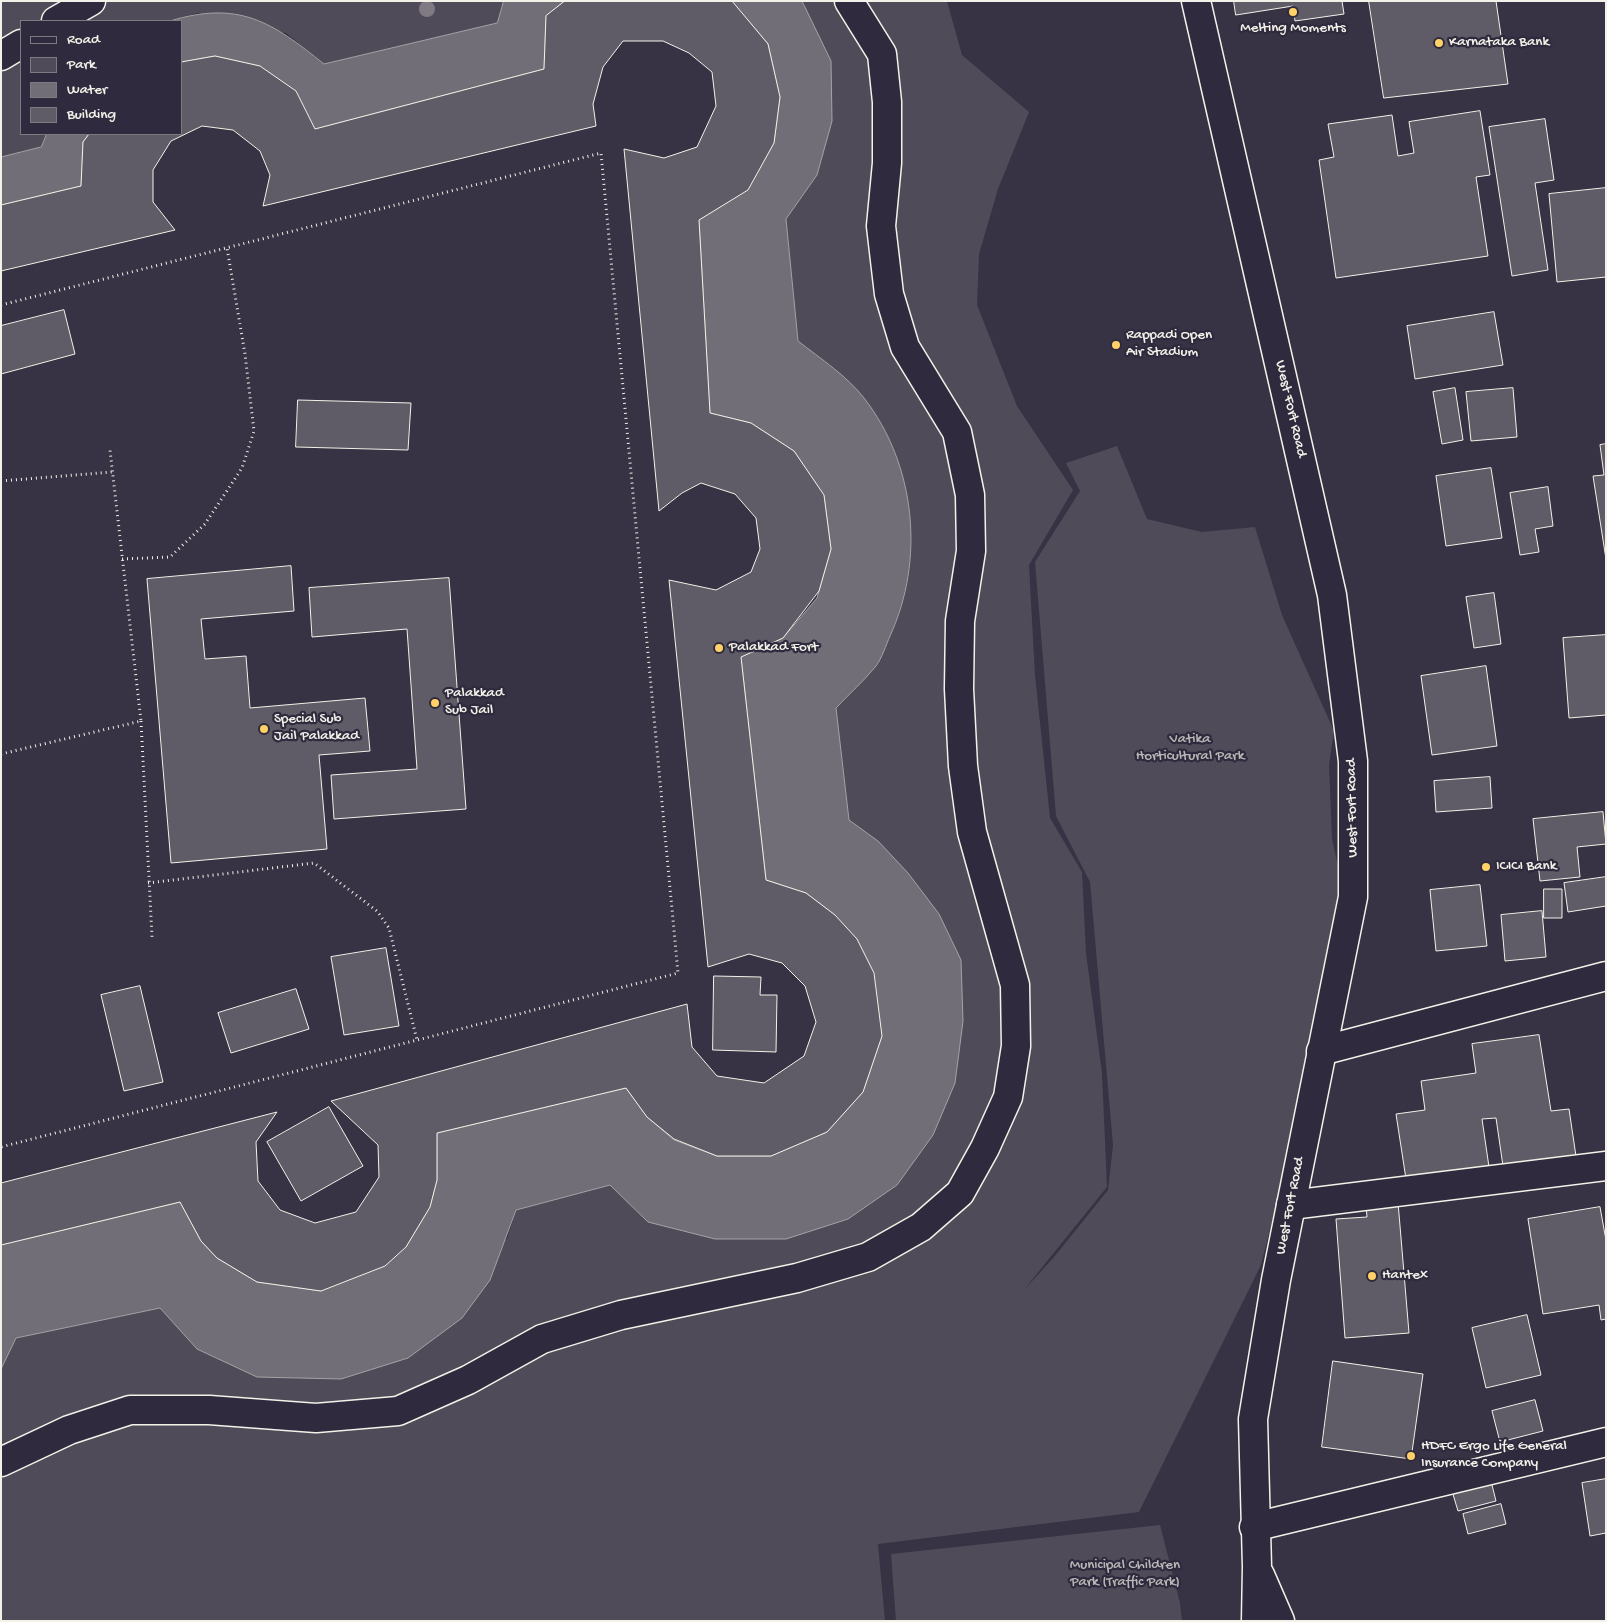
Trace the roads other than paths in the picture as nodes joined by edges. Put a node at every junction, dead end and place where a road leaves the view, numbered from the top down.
1 (90, 1) edge
2 (849, 1) edge
3 (1196, 1) edge
4 (58, 20) edge
5 (20, 45) edge
6 (1, 56) edge
7 (1606, 976) edge
8 (1321, 1050) junction
9 (1606, 1166) edge
10 (1291, 1205) junction
11 (1606, 1442) edge
12 (1, 1462) edge
13 (1254, 1527) junction
14 (1257, 1567) junction
15 (1243, 1621) edge
16 (1256, 1621) edge
17 (1280, 1621) edge

1 - 4 street
2 - 12 street
3 - 8 street, West Fort Road
5 - 6 street
7 - 8 street
8 - 10 street, West Fort Road
9 - 10 street
10 - 13 street, West Fort Road
11 - 13 street
13 - 14 street, West Fort Road
14 - 15 street
14 - 16 street, West Fort Road
14 - 17 street

